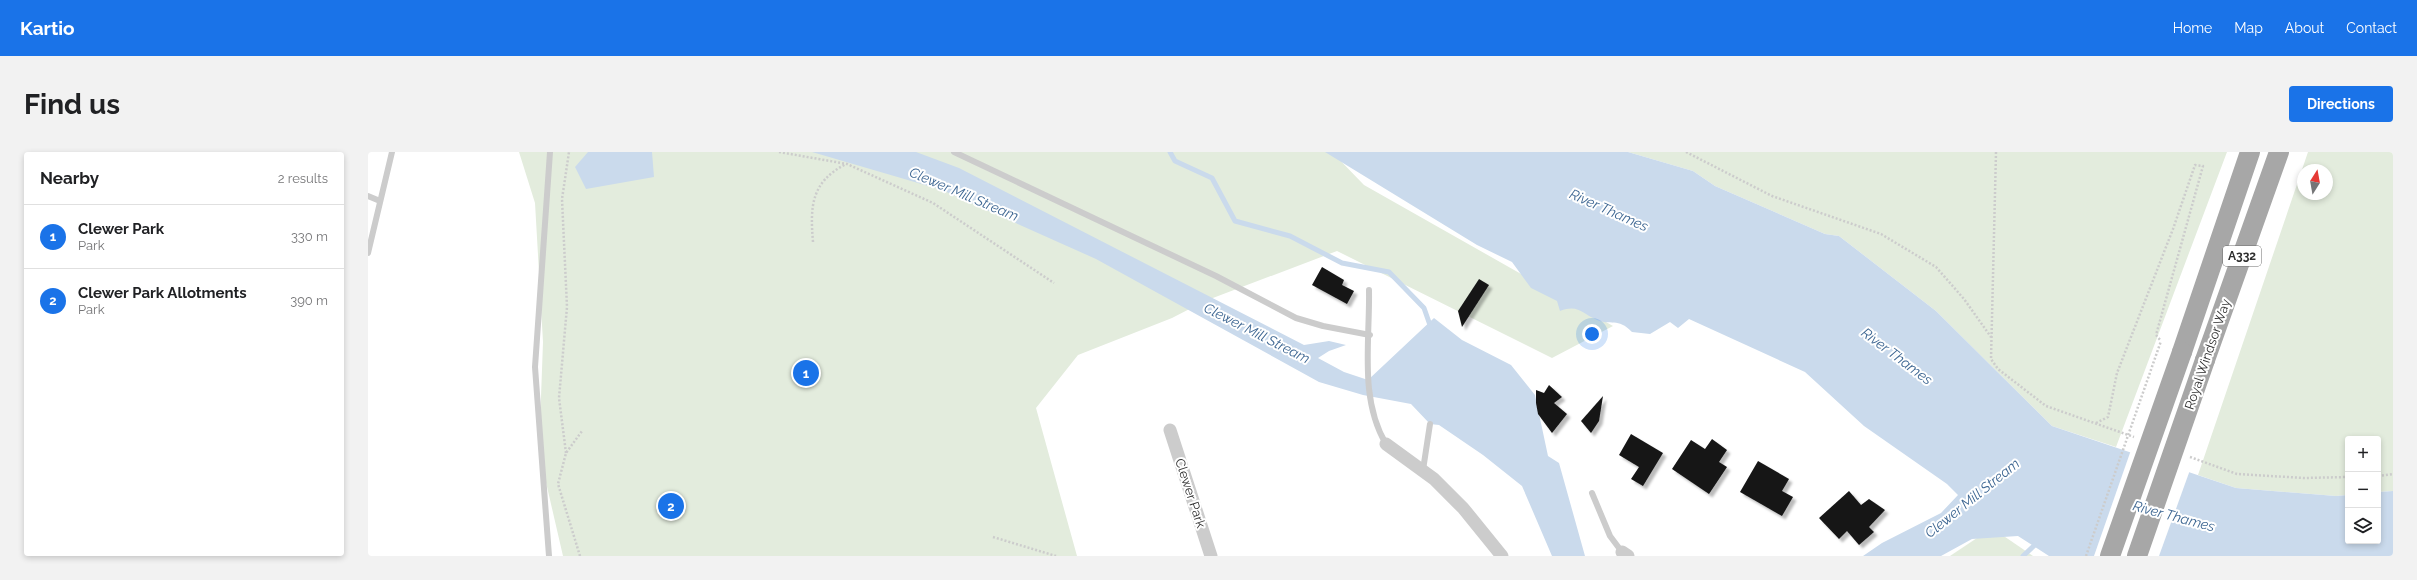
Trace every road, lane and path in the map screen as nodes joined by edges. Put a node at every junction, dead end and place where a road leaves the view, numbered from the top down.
1 (392, 152) edge
2 (550, 152) edge
3 (569, 152) edge
4 (779, 152) edge
5 (954, 152) edge
6 (1686, 152) edge
7 (1996, 152) edge
8 (2250, 152) edge
9 (2279, 152) edge
10 (846, 164) junction
11 (368, 196) edge
12 (380, 202) junction
13 (813, 242) dead end
14 (368, 253) edge
15 (1054, 283) dead end
16 (1370, 290) dead end
17 (1370, 335) junction
18 (1991, 338) junction
19 (1430, 424) dead end
20 (2096, 424) junction
21 (1170, 430) dead end
22 (582, 431) dead end
23 (2141, 440) dead end
24 (1386, 444) joint
25 (566, 453) junction
26 (2186, 456) dead end
27 (1423, 470) junction
28 (2393, 474) edge
29 (2381, 476) edge
30 (2345, 477) edge
31 (1592, 493) dead end
32 (993, 537) dead end
33 (1625, 554) edge
34 (549, 556) edge
35 (580, 556) edge
36 (1056, 556) edge
37 (1211, 556) edge
38 (1502, 556) edge
39 (2086, 556) edge
40 (2110, 556) edge
41 (2137, 556) edge

1 - 12 lane
2 - 34 lane
3 - 25 path
4 - 10 path
5 - 17 lane
6 - 18 path
7 - 18 path
8 - 40 main road, Royal Windsor Way / A332, bridge
9 - 41 main road, Royal Windsor Way / A332, bridge
10 - 13 path
10 - 15 path
11 - 12 lane
12 - 14 lane
16 - 17 lane
17 - 24 lane
18 - 20 path
19 - 27 lane
20 - 23 path
20 - 39 path, bridge
21 - 37 street, Clewer Park
22 - 25 path
24 - 27 street
25 - 35 path
26 - 30 path
27 - 38 street
28 - 29 path
31 - 33 lane
32 - 36 path

